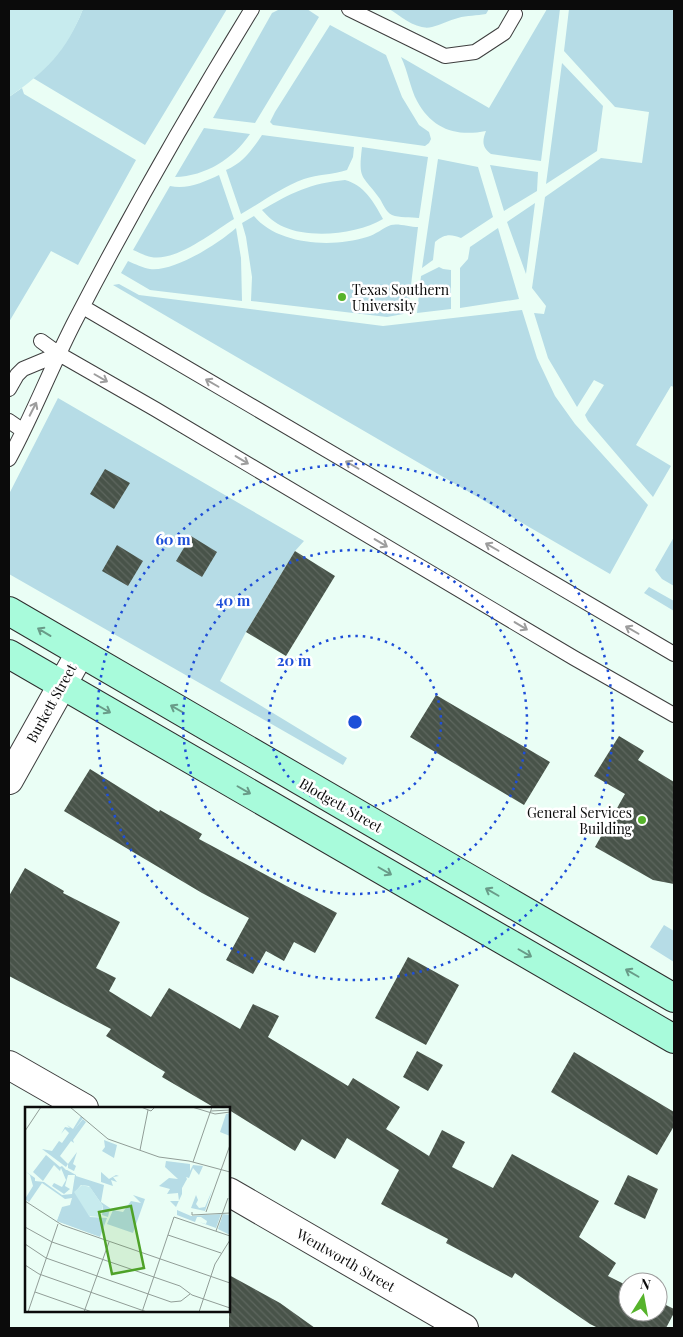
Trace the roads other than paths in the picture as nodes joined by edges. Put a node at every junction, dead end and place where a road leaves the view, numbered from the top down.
1 (252, 9) edge
2 (349, 9) edge
3 (515, 14) dead end
4 (83, 307) junction
5 (41, 341) dead end
6 (59, 354) junction
7 (9, 389) edge
8 (9, 422) edge
9 (22, 430) junction
10 (9, 459) edge
11 (9, 611) edge
12 (80, 653) junction
13 (9, 654) edge
14 (674, 654) edge
15 (61, 684) junction
16 (674, 715) edge
17 (9, 780) edge
18 (514, 905) junction
19 (497, 936) junction
20 (674, 998) edge
21 (674, 1039) edge
22 (9, 1065) edge
23 (82, 1107) edge
24 (230, 1193) edge
25 (464, 1328) edge

1 - 4 lane
2 - 3 lane
4 - 6 lane
14 -> 4 lane
5 - 6 lane
6 - 7 lane
9 -> 6 lane
6 -> 16 lane
8 - 9 lane
9 - 10 lane
12 -> 11 main road, Blodgett Street
12 - 15 street, Burkett Street
18 -> 12 main road, Blodgett Street
13 - 15 main road
15 - 17 street, Burkett Street
15 -> 19 main road
18 - 19 main road
20 -> 18 main road, Blodgett Street
19 -> 21 main road
22 - 23 street
24 - 25 street, Wentworth Street

